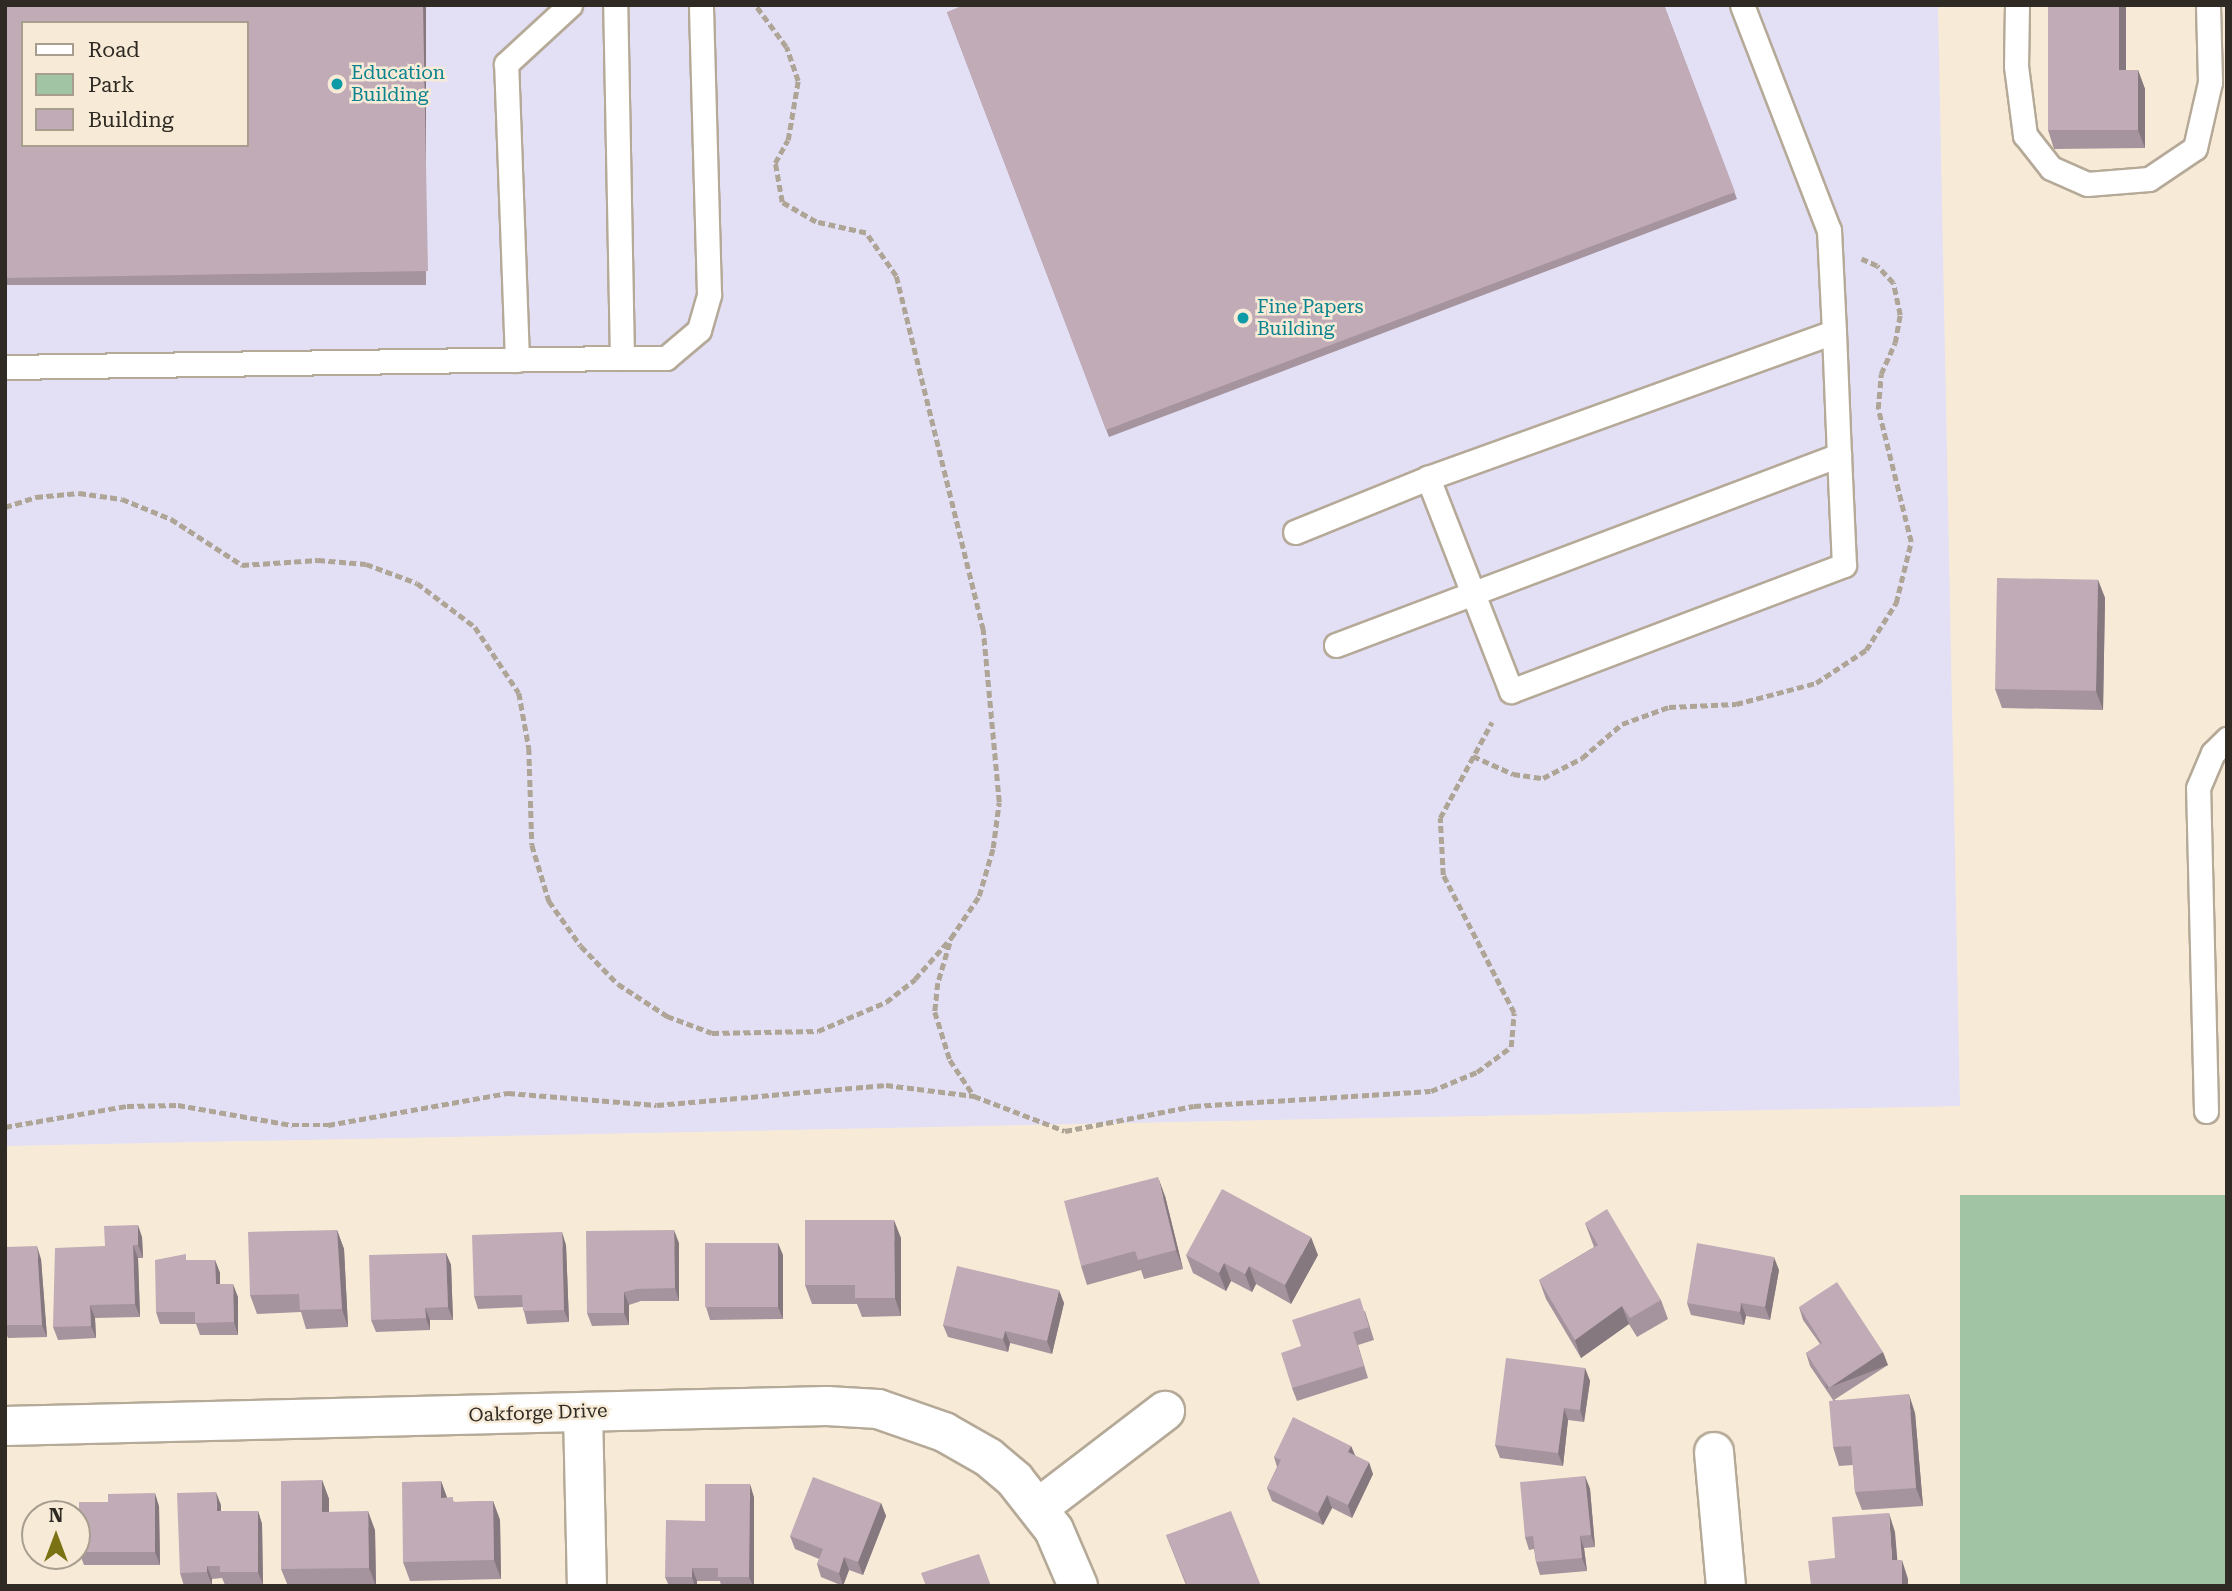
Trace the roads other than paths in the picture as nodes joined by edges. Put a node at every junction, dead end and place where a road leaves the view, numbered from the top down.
1 (570, 5) edge
2 (615, 5) edge
3 (701, 5) edge
4 (1742, 5) edge
5 (2017, 5) edge
6 (2208, 5) edge
7 (1834, 332) junction
8 (622, 358) junction
9 (517, 360) junction
10 (5, 366) edge
11 (1839, 455) junction
12 (1428, 478) junction
13 (1295, 532) dead end
14 (1474, 596) junction
15 (1336, 645) dead end
16 (2227, 739) edge
17 (2206, 1111) dead end
18 (1165, 1411) dead end
19 (583, 1412) junction
20 (5, 1426) edge
21 (1713, 1452) dead end
22 (1038, 1508) junction
23 (587, 1586) edge
24 (1078, 1586) edge
25 (1726, 1586) edge

1 - 9 lane
2 - 8 lane
3 - 8 lane
4 - 7 lane
5 - 6 lane
7 - 11 lane
7 - 12 lane
8 - 9 lane
9 - 10 lane
11 - 14 lane
11 - 14 lane
12 - 13 lane
12 - 14 lane
14 - 15 lane
16 - 17 lane
18 - 22 street
19 - 20 street, Oakforge Drive
19 - 22 street, Oakforge Drive
19 - 23 street
21 - 25 street
22 - 24 street, Oakforge Drive

